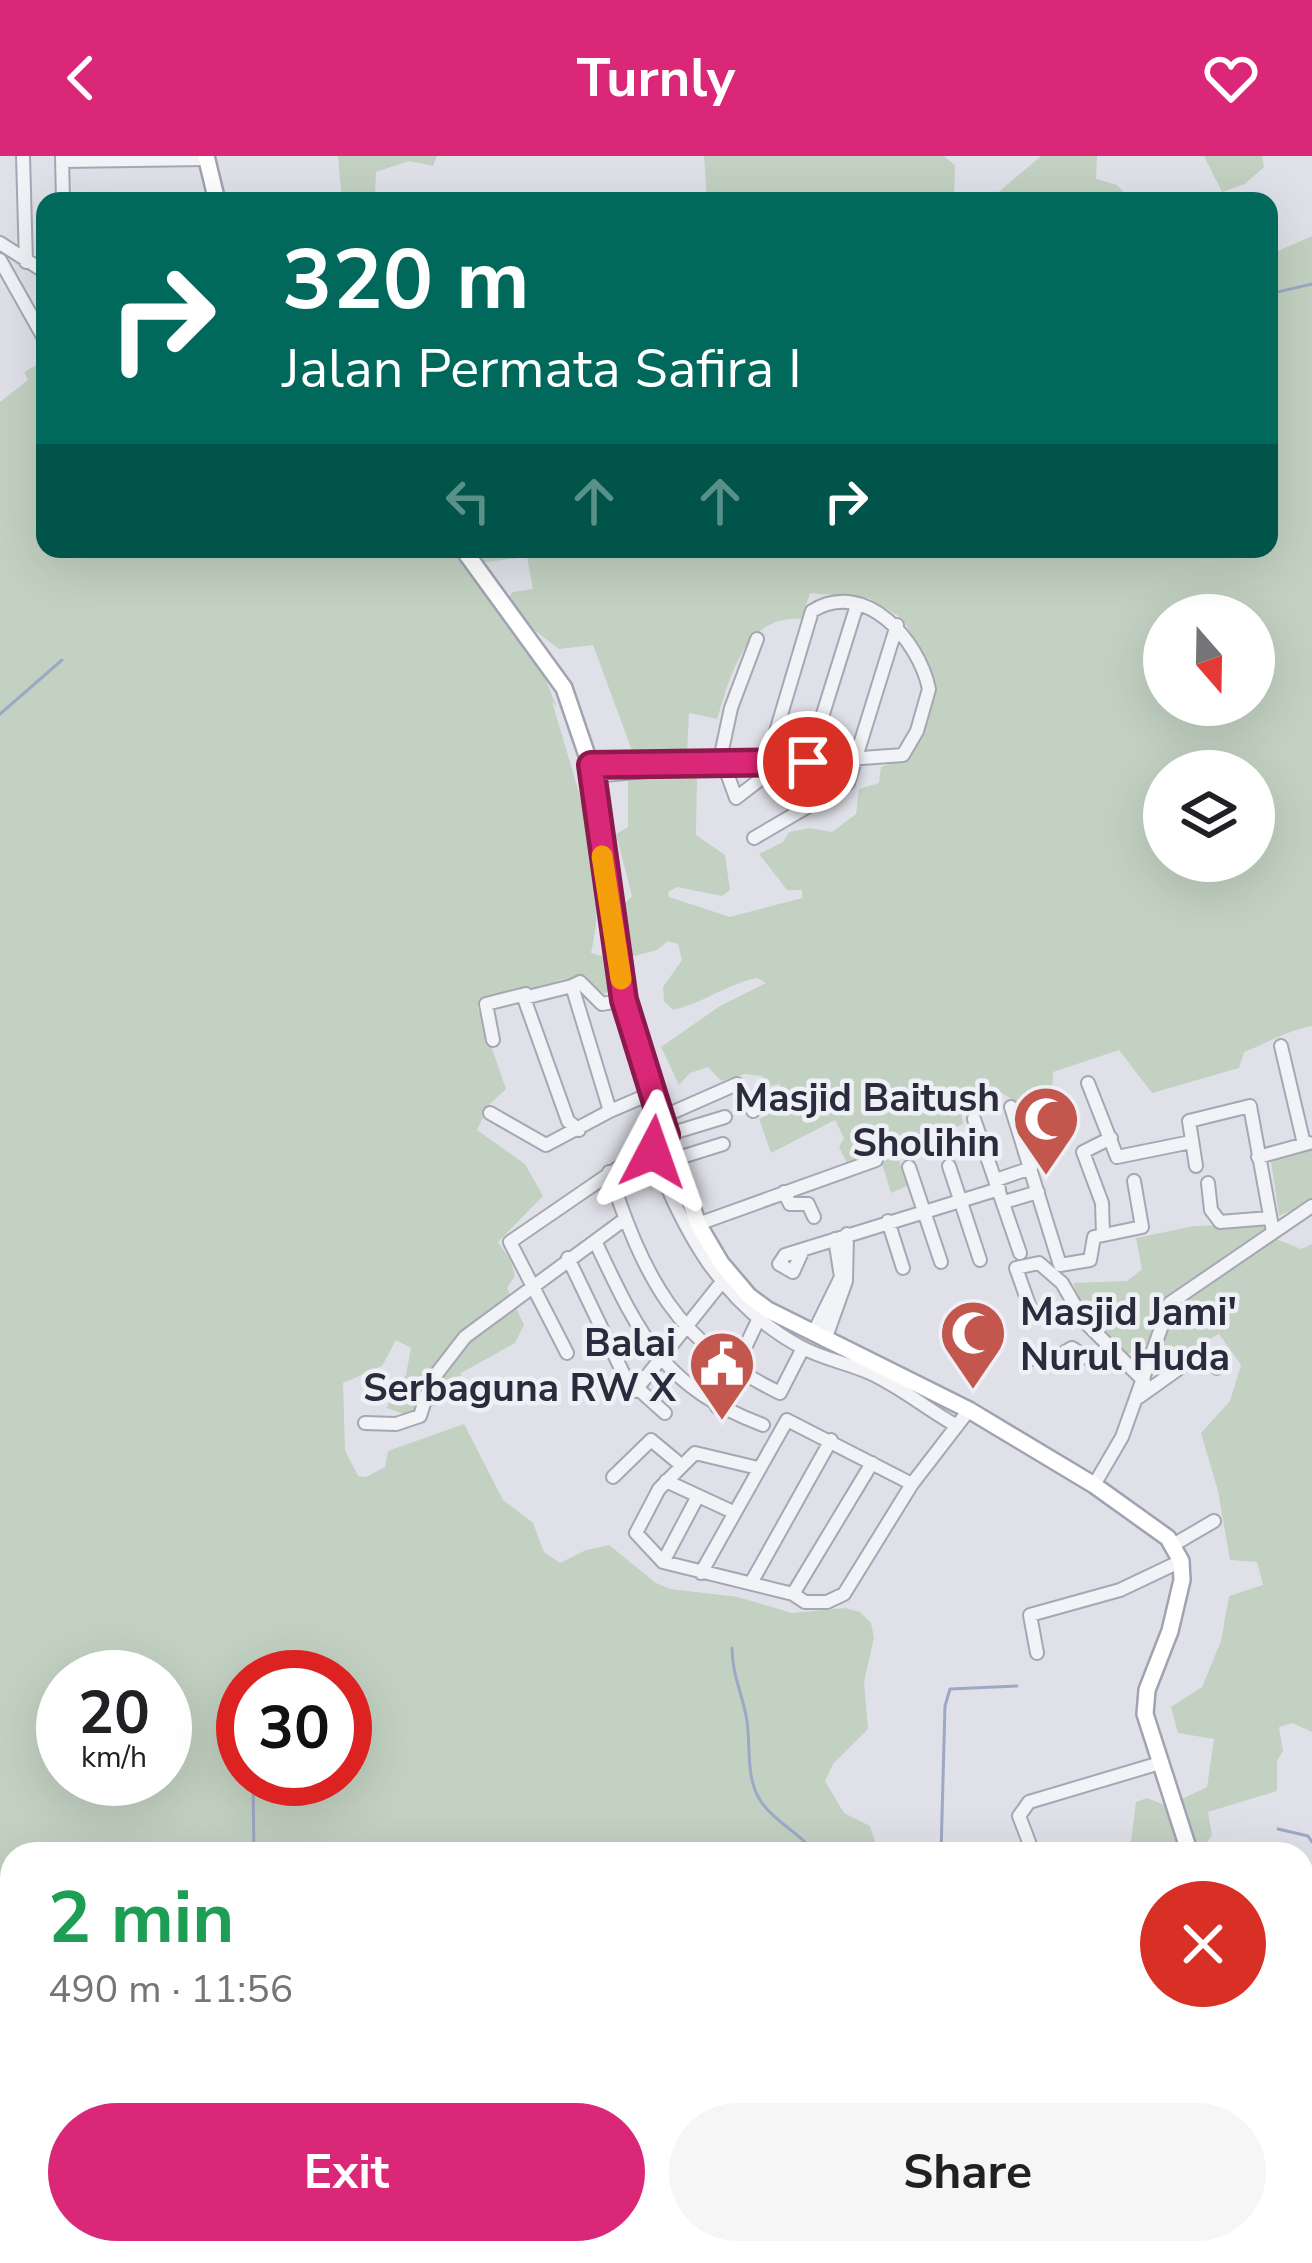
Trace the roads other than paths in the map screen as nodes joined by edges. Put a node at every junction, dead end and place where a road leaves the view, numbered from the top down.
1 (23, 156) edge
2 (206, 158) edge
3 (62, 159) edge
4 (63, 192) edge
5 (215, 192) edge
6 (0, 243) edge
7 (0, 260) edge
8 (26, 262) junction
9 (36, 267) edge
10 (36, 324) edge
11 (470, 558) edge
12 (857, 605) junction
13 (897, 625) junction
14 (758, 639) dead end
15 (853, 760) junction
16 (808, 762) junction
17 (718, 765) junction
18 (773, 765) junction
19 (592, 771) junction
20 (754, 838) dead end
21 (572, 986) junction
22 (526, 994) junction
23 (624, 1000) junction
24 (493, 1040) dead end
25 (1281, 1046) dead end
26 (1088, 1083) dead end
27 (652, 1093) junction
28 (1012, 1107) dead end
29 (610, 1111) junction
30 (753, 1111) dead end
31 (490, 1113) dead end
32 (662, 1117) junction
33 (724, 1117) dead end
34 (974, 1119) dead end
35 (579, 1130) junction
36 (666, 1135) junction
37 (1112, 1138) junction
38 (1191, 1142) junction
39 (1308, 1143) edge
40 (650, 1144) junction
41 (723, 1144) dead end
42 (1258, 1156) junction
43 (675, 1159) junction
44 (876, 1160) dead end
45 (950, 1166) dead end
46 (1196, 1166) dead end
47 (909, 1167) dead end
48 (1031, 1168) junction
49 (609, 1172) junction
50 (1134, 1181) dead end
51 (1208, 1183) dead end
52 (1000, 1190) junction
53 (784, 1192) junction
54 (1038, 1192) junction
55 (960, 1197) junction
56 (1312, 1206) edge
57 (921, 1210) junction
58 (814, 1217) dead end
59 (690, 1218) junction
60 (625, 1220) junction
61 (888, 1221) junction
62 (1271, 1225) junction
63 (1102, 1235) junction
64 (841, 1237) junction
65 (595, 1241) junction
66 (802, 1250) dead end
67 (1019, 1253) dead end
68 (568, 1258) junction
69 (980, 1260) dead end
70 (940, 1262) dead end
71 (903, 1268) dead end
72 (721, 1283) junction
73 (531, 1285) junction
74 (746, 1300) junction
75 (1033, 1316) dead end
76 (758, 1318) junction
77 (685, 1329) junction
78 (814, 1341) junction
79 (567, 1353) dead end
80 (660, 1359) junction
81 (1030, 1359) dead end
82 (1121, 1359) junction
83 (734, 1368) junction
84 (1217, 1368) dead end
85 (1144, 1381) junction
86 (635, 1391) junction
87 (1138, 1397) junction
88 (717, 1407) junction
89 (969, 1410) junction
90 (665, 1413) dead end
91 (365, 1424) dead end
92 (764, 1425) dead end
93 (957, 1426) junction
94 (831, 1440) junction
95 (872, 1463) junction
96 (681, 1465) junction
97 (758, 1468) junction
98 (613, 1477) dead end
99 (666, 1481) junction
100 (912, 1484) junction
101 (1094, 1485) junction
102 (698, 1496) junction
103 (733, 1512) junction
104 (1214, 1521) dead end
105 (1177, 1553) junction
106 (663, 1562) junction
107 (701, 1573) junction
108 (751, 1583) junction
109 (793, 1594) junction
110 (1037, 1653) dead end
111 (1160, 1763) junction
112 (1029, 1842) dead end
113 (1186, 1842) edge

1 - 8 street
2 - 3 street
2 - 5 main road
3 - 4 street
6 - 8 street
7 - 10 street
8 - 9 street
11 - 19 main road
12 - 13 street
12 - 16 street
12 - 18 street
13 - 15 street
13 - 15 street
14 - 17 street
15 - 16 street
15 - 20 street
16 - 18 street
17 - 18 street
17 - 18 street
17 - 19 street
19 - 23 main road
21 - 22 street
21 - 23 street
21 - 29 street
22 - 24 street
22 - 35 street
23 - 27 main road
25 - 39 street
26 - 37 street
27 - 29 street
27 - 32 main road
28 - 48 street
29 - 35 street
30 - 32 street
31 - 35 street
32 - 36 main road
33 - 36 street
34 - 52 street
36 - 40 street
36 - 43 main road
37 - 38 street
37 - 63 street
38 - 42 street
38 - 46 street
39 - 42 street
40 - 49 street
40 - 59 street
41 - 43 street
42 - 62 street
43 - 59 main road
44 - 53 street
45 - 55 street
47 - 57 street
48 - 52 street
48 - 54 street
49 - 60 street
49 - 73 street
50 - 63 street
51 - 62 street
52 - 54 street
52 - 55 street
52 - 67 street
53 - 58 street
53 - 59 street
54 - 63 street
55 - 57 street
55 - 69 street
56 - 62 street
57 - 61 street
57 - 70 street
59 - 72 street
59 - 74 main road
60 - 65 street
60 - 77 street
61 - 64 street
61 - 71 street
62 - 85 street
64 - 66 street
64 - 78 street
65 - 68 street
65 - 80 street
68 - 73 street
68 - 86 street
72 - 74 street
72 - 77 street
73 - 79 street
73 - 91 street
74 - 76 street
74 - 78 main road
75 - 82 street
76 - 78 street
76 - 83 street
77 - 80 street
77 - 83 street
78 - 83 street
78 - 89 main road
78 - 93 street
80 - 86 street
80 - 88 street
81 - 82 street
82 - 85 street
83 - 88 street
84 - 87 street
85 - 87 street
86 - 90 street
87 - 101 street
88 - 92 street
89 - 93 street
89 - 101 main road
93 - 100 street
94 - 95 street
94 - 97 street
94 - 108 street
95 - 100 street
95 - 109 street
96 - 97 street
96 - 98 street
96 - 99 street
97 - 103 street
99 - 102 street
99 - 106 street
100 - 109 street
101 - 105 main road
102 - 103 street
102 - 106 street
103 - 107 street
104 - 105 street
105 - 110 street
105 - 111 main road
106 - 107 street
107 - 108 street
108 - 109 street
111 - 112 street
111 - 113 main road

